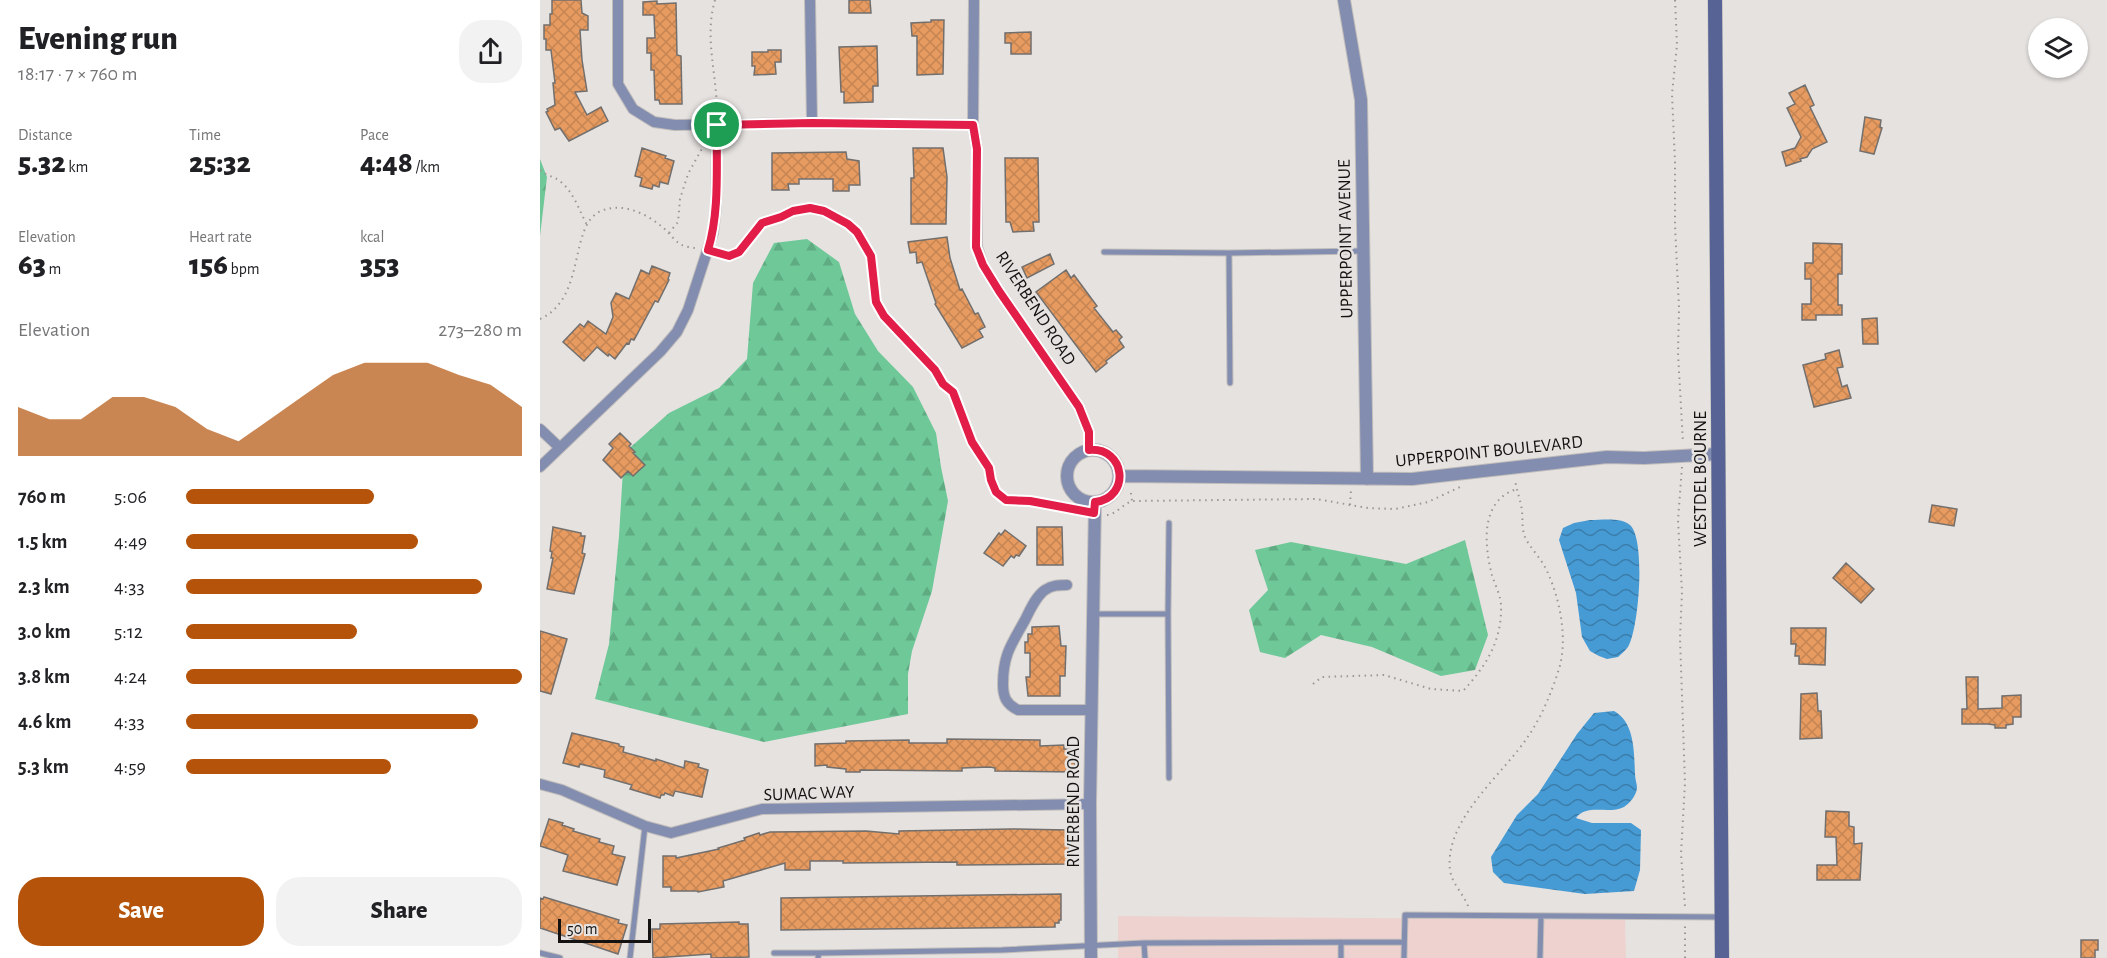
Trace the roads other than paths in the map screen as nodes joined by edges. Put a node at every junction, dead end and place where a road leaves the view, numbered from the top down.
1 (618, 0) edge
2 (810, 0) edge
3 (974, 0) edge
4 (1344, 0) edge
5 (1715, 0) edge
6 (812, 123) junction
7 (717, 125) junction
8 (973, 125) junction
9 (1364, 251) junction
10 (1104, 252) dead end
11 (1229, 253) junction
12 (1230, 383) dead end
13 (540, 429) edge
14 (560, 447) junction
15 (1089, 450) junction
16 (1718, 454) junction
17 (540, 467) edge
18 (1120, 476) junction
19 (1367, 479) junction
20 (1094, 508) junction
21 (1169, 523) dead end
22 (1067, 585) dead end
23 (1093, 614) junction
24 (1168, 614) junction
25 (1092, 710) junction
26 (1169, 778) dead end
27 (540, 784) edge
28 (1090, 804) junction
29 (645, 826) junction
30 (1541, 916) junction
31 (1722, 917) junction
32 (1341, 942) junction
33 (1404, 942) junction
34 (1144, 943) junction
35 (1002, 950) junction
36 (540, 952) edge
37 (1091, 952) edge
38 (774, 953) dead end
39 (818, 955) edge
40 (560, 958) edge
41 (630, 958) edge
42 (1002, 958) edge
43 (1145, 958) edge
44 (1341, 958) edge
45 (1404, 958) edge
46 (1540, 958) edge
47 (1722, 958) edge

1 - 7 street
2 - 6 street
3 - 8 street, RIVERBEND ROAD
4 - 9 street, UPPERPOINT AVENUE
5 - 16 main road, WESTDEL BOURNE
6 - 7 street
6 - 8 street
7 - 14 street
8 - 15 street, RIVERBEND ROAD
9 - 11 lane
9 - 19 street, UPPERPOINT AVENUE
10 - 11 lane
11 - 12 lane
13 - 14 street
14 - 17 street
15 - 18 street
15 - 20 street
16 - 19 street, UPPERPOINT BOULEVARD
16 - 31 main road, WESTDEL BOURNE
18 - 19 street, UPPERPOINT BOULEVARD
18 - 20 street
20 - 23 street, RIVERBEND ROAD
21 - 24 lane
22 - 25 street
23 - 24 lane
23 - 25 street, RIVERBEND ROAD
24 - 26 lane
25 - 28 street, RIVERBEND ROAD
27 - 29 street, SUMAC WAY
28 - 29 street, SUMAC WAY
28 - 37 street, RIVERBEND ROAD
29 - 41 lane
30 - 31 lane
30 - 33 lane
30 - 46 lane
31 - 47 main road, WESTDEL BOURNE
32 - 33 lane
32 - 34 lane
32 - 44 lane
33 - 45 lane
34 - 37 lane
34 - 43 lane
35 - 37 lane
35 - 39 lane
35 - 42 lane
36 - 40 lane
38 - 39 lane

